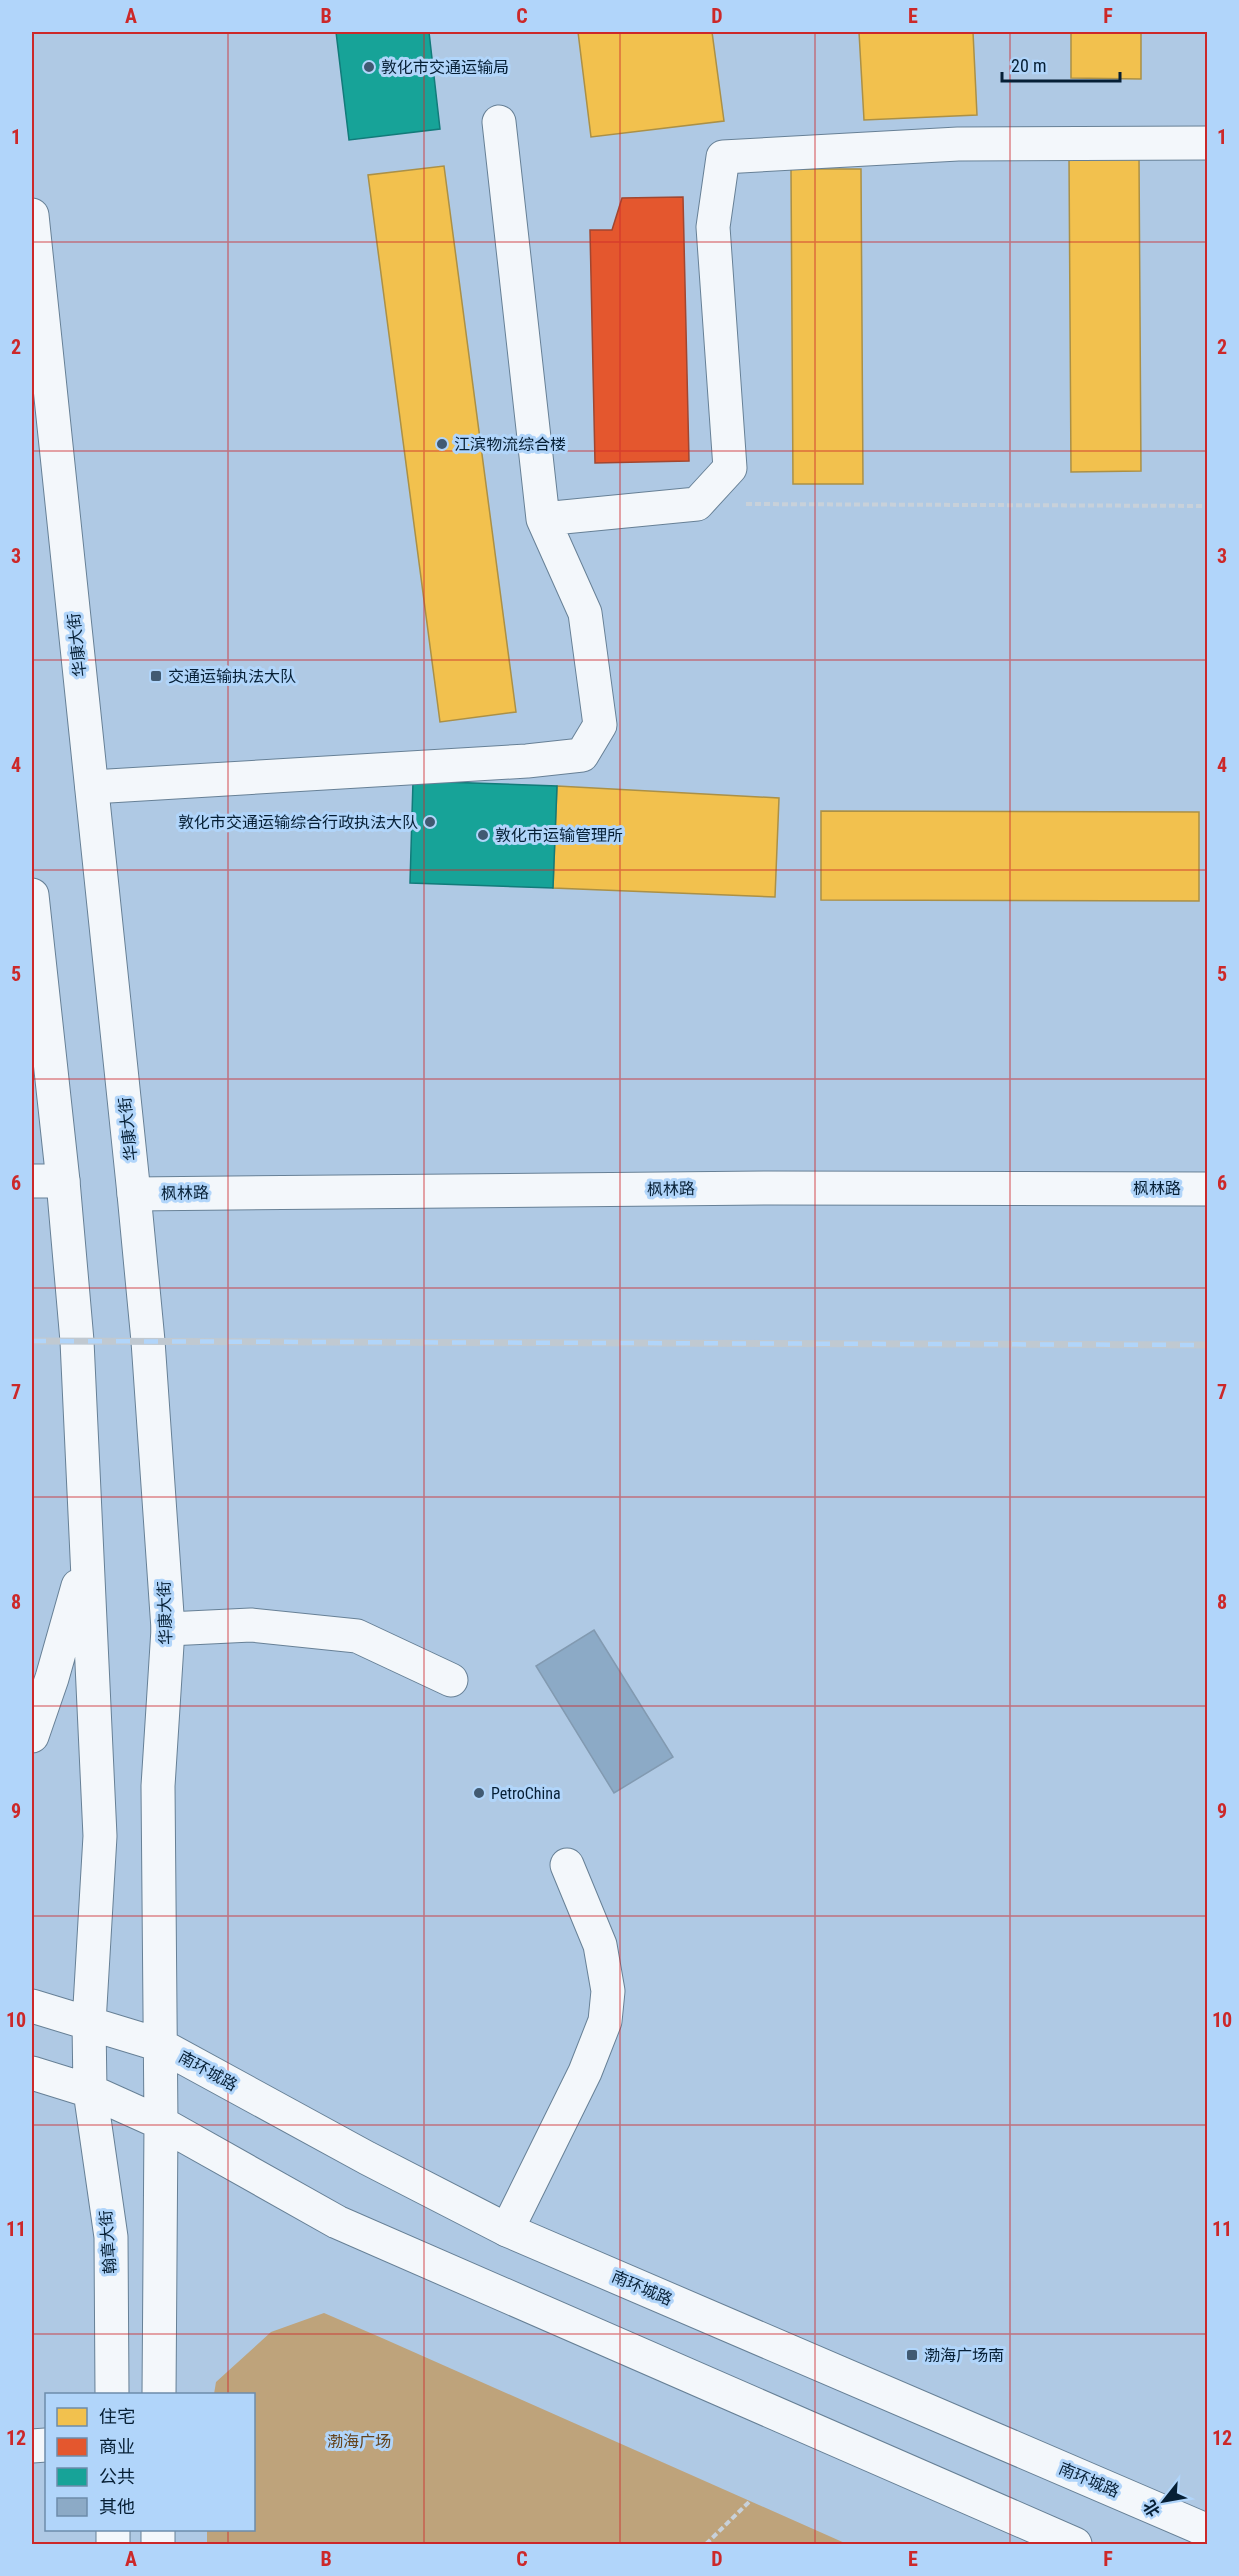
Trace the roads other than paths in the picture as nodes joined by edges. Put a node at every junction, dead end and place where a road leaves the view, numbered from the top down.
1 (499, 122) dead end
2 (1208, 142) edge
3 (32, 215) edge
4 (543, 519) junction
5 (92, 787) junction
6 (32, 895) edge
7 (47, 1181) edge
8 (1208, 1189) edge
9 (134, 1194) junction
10 (86, 1558) junction
11 (168, 1629) junction
12 (450, 1680) dead end
13 (32, 1736) edge
14 (567, 1865) dead end
15 (32, 2006) edge
16 (89, 2023) junction
17 (160, 2045) junction
18 (32, 2073) edge
19 (90, 2091) junction
20 (161, 2123) junction
21 (507, 2230) junction
22 (112, 2393) edge
23 (159, 2393) edge
24 (1208, 2531) edge
25 (1074, 2544) edge

1 - 4 main road
2 - 4 main road
3 - 5 main road, 华康大街
4 - 5 main road
5 - 9 main road, 华康大街
6 - 7 main road
7 - 10 main road
8 - 9 main road, 枫林路
9 - 11 main road, 华康大街
10 - 13 main road
10 - 16 main road
11 - 12 main road
11 - 17 main road, 华康大街
14 - 21 main road
15 - 16 main road, 南环城路
16 - 17 main road, 南环城路
16 - 19 main road, 翰章大街
17 - 20 main road, 华康大街
17 - 21 main road, 南环城路
18 - 19 main road
19 - 20 main road
19 - 22 main road, 翰章大街
20 - 23 main road
20 - 25 main road
21 - 24 main road, 南环城路

